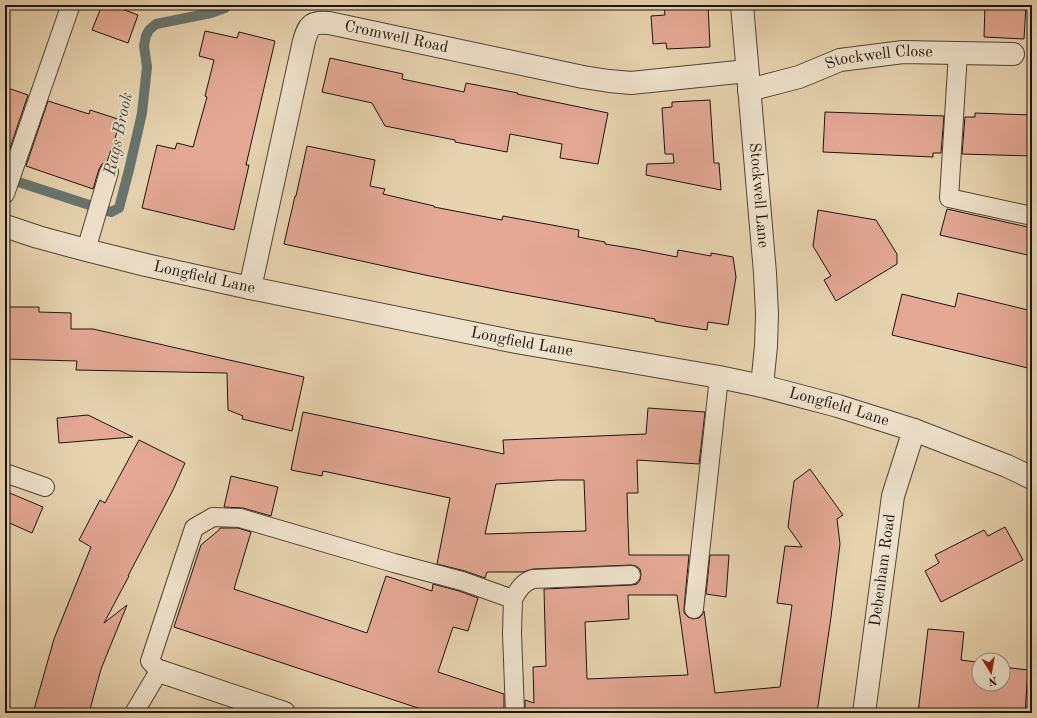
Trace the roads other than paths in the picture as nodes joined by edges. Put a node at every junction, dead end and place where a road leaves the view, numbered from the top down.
1 (742, 5) edge
2 (70, 7) dead end
3 (958, 53) junction
4 (1013, 54) dead end
5 (748, 81) junction
6 (109, 172) dead end
7 (5, 193) edge
8 (1032, 216) edge
9 (5, 226) edge
10 (86, 250) junction
11 (250, 288) junction
12 (719, 377) junction
13 (762, 386) junction
14 (914, 430) junction
15 (5, 473) edge
16 (1032, 478) edge
17 (44, 487) dead end
18 (631, 575) dead end
19 (513, 598) junction
20 (694, 609) dead end
21 (159, 671) junction
22 (134, 713) edge
23 (284, 713) edge
24 (515, 713) edge
25 (864, 713) edge

1 - 5 street, Stockwell Lane
2 - 7 lane
3 - 4 street, Stockwell Close
3 - 5 street, Stockwell Close
3 - 8 lane
5 - 11 street, Cromwell Road
5 - 13 street, Stockwell Lane
6 - 10 lane
9 - 10 street, Longfield Lane
10 - 11 street, Longfield Lane
11 - 12 street, Longfield Lane
12 - 13 street, Longfield Lane
12 - 20 lane
13 - 14 street, Longfield Lane
14 - 16 street, Longfield Lane
14 - 25 street, Debenham Road
15 - 17 lane
18 - 19 lane
19 - 21 lane
19 - 24 lane
21 - 22 lane
21 - 23 street

